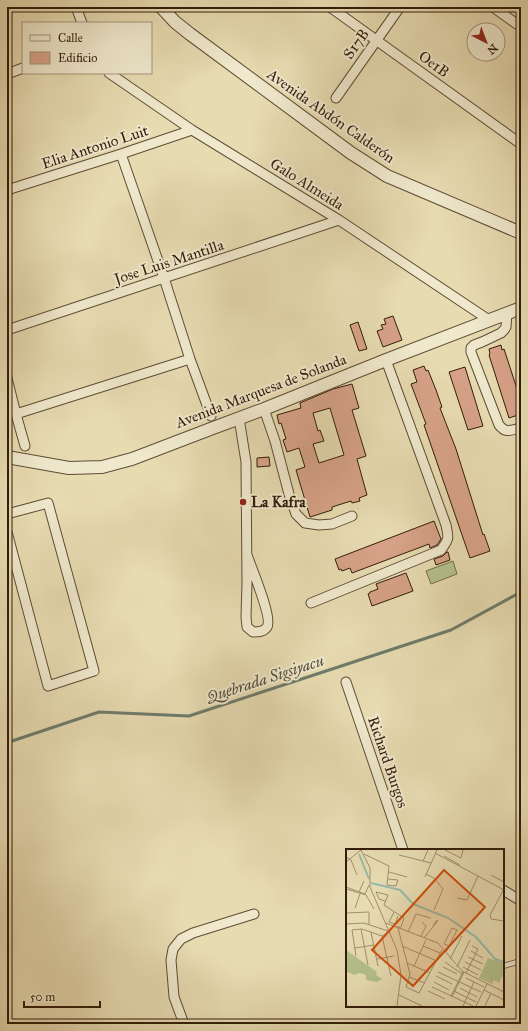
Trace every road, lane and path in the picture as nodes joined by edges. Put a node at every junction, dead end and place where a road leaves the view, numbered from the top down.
1 (76, 7) edge
2 (161, 7) edge
3 (330, 7) edge
4 (400, 7) edge
5 (493, 7) edge
6 (82, 22) edge
7 (521, 27) edge
8 (376, 40) junction
9 (22, 68) edge
10 (7, 74) edge
11 (110, 74) edge
12 (336, 98) dead end
13 (192, 130) junction
14 (521, 144) edge
15 (121, 154) junction
16 (7, 190) edge
17 (339, 220) junction
18 (521, 233) edge
19 (164, 278) junction
20 (521, 308) edge
21 (507, 313) junction
22 (489, 320) junction
23 (7, 330) edge
24 (190, 359) junction
25 (386, 360) junction
26 (7, 378) edge
27 (264, 409) junction
28 (16, 414) junction
29 (211, 416) dead end
30 (239, 418) junction
31 (521, 428) edge
32 (25, 446) dead end
33 (7, 457) edge
34 (7, 514) edge
35 (352, 516) dead end
36 (7, 532) edge
37 (247, 555) junction
38 (311, 602) dead end
39 (346, 682) dead end
40 (403, 849) edge
41 (504, 891) edge
42 (521, 901) edge
43 (254, 914) dead end
44 (521, 961) edge
45 (504, 966) edge
46 (521, 1021) edge
47 (184, 1024) edge
48 (510, 1024) edge

1 - 6 street
2 - 18 street, Avenida Abdón Calderón
3 - 8 street, Oe1B
4 - 8 street, S17B
5 - 7 street
8 - 12 street, S17B
8 - 14 street, Oe1B
9 - 10 street
11 - 13 street, Galo Almeida
13 - 15 street, Elia Antonio Luit
13 - 17 street, Galo Almeida
15 - 16 street, Elia Antonio Luit
15 - 19 street
17 - 19 street, Jose Luis Mantilla
17 - 22 street, Galo Almeida
19 - 23 street, Jose Luis Mantilla
19 - 24 street
20 - 21 street, Avenida Marquesa de Solanda
21 - 22 street, Avenida Marquesa de Solanda
21 - 31 street
22 - 25 street, Avenida Marquesa de Solanda
24 - 28 street
24 - 29 street
25 - 27 street, Avenida Marquesa de Solanda
25 - 38 street
26 - 28 street
27 - 30 street, Avenida Marquesa de Solanda
27 - 35 street
28 - 32 street
30 - 33 street, Avenida Marquesa de Solanda
30 - 37 street
34 - 36 street
37 - 37 street
39 - 40 street, Richard Burgos
41 - 42 street
43 - 47 street
44 - 45 lane
46 - 48 lane

